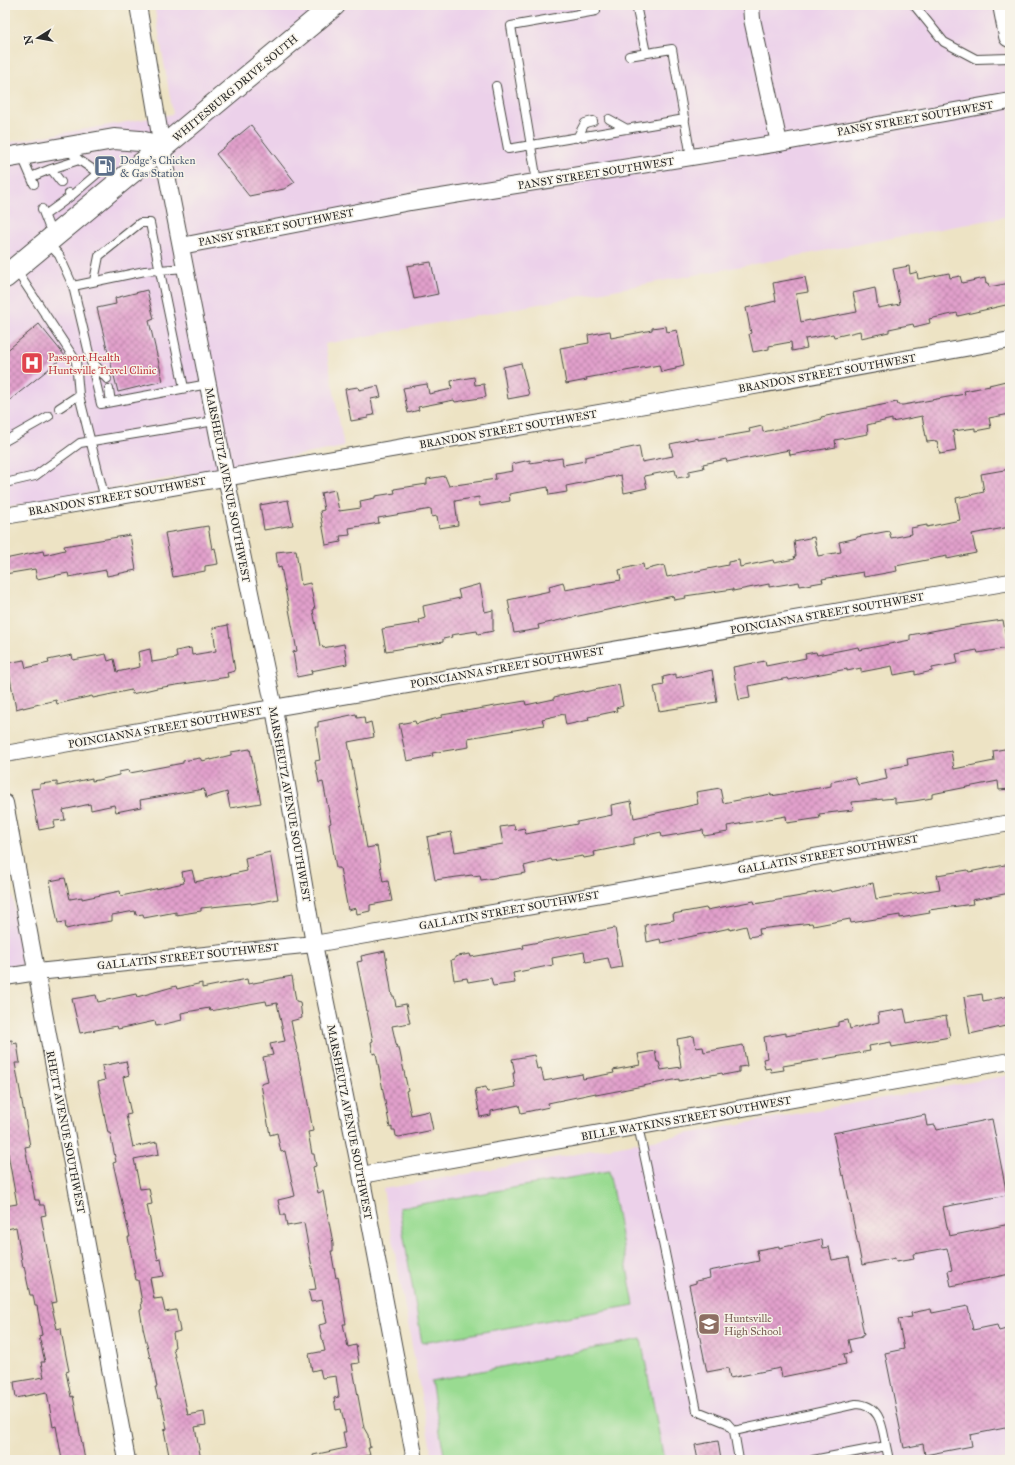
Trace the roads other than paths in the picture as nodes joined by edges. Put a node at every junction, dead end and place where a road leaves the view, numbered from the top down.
1 (138, 5) edge
2 (334, 5) edge
3 (636, 5) edge
4 (751, 5) edge
5 (914, 5) edge
6 (596, 11) dead end
7 (646, 53) junction
8 (629, 56) dead end
9 (1010, 58) edge
10 (496, 86) dead end
11 (1010, 101) edge
12 (609, 118) dead end
13 (685, 119) junction
14 (593, 121) dead end
15 (627, 129) junction
16 (577, 138) junction
17 (779, 143) junction
18 (530, 145) junction
19 (163, 147) junction
20 (72, 154) junction
21 (13, 157) edge
22 (691, 157) junction
23 (51, 169) junction
24 (107, 179) junction
25 (61, 182) dead end
26 (537, 182) junction
27 (50, 240) junction
28 (181, 246) junction
29 (186, 268) junction
30 (160, 270) junction
31 (8, 272) edge
32 (94, 281) junction
33 (72, 286) junction
34 (1010, 340) edge
35 (89, 357) junction
36 (107, 379) dead end
37 (208, 384) junction
38 (184, 388) junction
39 (109, 389) dead end
40 (79, 395) junction
41 (111, 402) junction
42 (59, 408) dead end
43 (49, 416) dead end
44 (215, 421) junction
45 (5, 441) edge
46 (90, 441) junction
47 (226, 478) junction
48 (5, 483) edge
49 (105, 499) junction
50 (5, 516) edge
51 (1010, 582) edge
52 (274, 708) junction
53 (5, 754) edge
54 (5, 803) edge
55 (1010, 823) edge
56 (314, 944) junction
57 (37, 972) junction
58 (5, 977) edge
59 (1010, 1061) edge
60 (638, 1126) junction
61 (361, 1175) junction
62 (734, 1431) junction
63 (886, 1446) junction
64 (127, 1460) edge
65 (414, 1460) edge
66 (739, 1460) edge
67 (813, 1460) edge
68 (889, 1460) edge

1 - 19 street, MARSHEUTZ AVENUE SOUTHWEST
2 - 19 main road, WHITESBURG DRIVE SOUTH
3 - 7 lane
4 - 17 street
5 - 9 lane
6 - 18 lane
7 - 8 lane
7 - 13 lane
10 - 18 lane
11 - 17 street, PANSY STREET SOUTHWEST
12 - 15 lane
13 - 15 lane
13 - 22 lane
14 - 16 lane
15 - 16 lane
16 - 18 lane
17 - 22 street, PANSY STREET SOUTHWEST
18 - 26 lane
19 - 20 street
19 - 24 main road, WHITESBURG DRIVE SOUTH
19 - 28 street, MARSHEUTZ AVENUE SOUTHWEST
20 - 21 street
20 - 23 lane
20 - 24 lane
21 - 23 lane
22 - 26 street, PANSY STREET SOUTHWEST
23 - 25 lane
24 - 27 main road, WHITESBURG DRIVE SOUTH
24 - 27 lane
26 - 28 street, PANSY STREET SOUTHWEST
27 - 31 main road, WHITESBURG DRIVE SOUTH
27 - 33 lane
28 - 29 street, MARSHEUTZ AVENUE SOUTHWEST
29 - 30 lane
29 - 37 street, MARSHEUTZ AVENUE SOUTHWEST
30 - 32 lane
30 - 32 lane
30 - 38 lane
31 - 40 lane
32 - 33 lane
33 - 35 lane
34 - 47 street, BRANDON STREET SOUTHWEST
35 - 36 lane
35 - 41 lane
37 - 38 lane
37 - 44 street, MARSHEUTZ AVENUE SOUTHWEST
38 - 41 lane
39 - 41 lane
40 - 42 lane
40 - 46 lane
43 - 45 lane
44 - 46 lane
44 - 47 street, MARSHEUTZ AVENUE SOUTHWEST
46 - 48 lane
46 - 49 lane
47 - 49 street, BRANDON STREET SOUTHWEST
47 - 52 street, MARSHEUTZ AVENUE SOUTHWEST
49 - 50 street, BRANDON STREET SOUTHWEST
51 - 52 street, POINCIANNA STREET SOUTHWEST
52 - 53 street, POINCIANNA STREET SOUTHWEST
52 - 56 street, MARSHEUTZ AVENUE SOUTHWEST
54 - 57 street, RHETT AVENUE SOUTHWEST
55 - 56 street, GALLATIN STREET SOUTHWEST
56 - 57 street, GALLATIN STREET SOUTHWEST
56 - 61 street, MARSHEUTZ AVENUE SOUTHWEST
57 - 58 street, GALLATIN STREET SOUTHWEST
57 - 64 street, RHETT AVENUE SOUTHWEST
59 - 60 street, BILLE WATKINS STREET SOUTHWEST
60 - 61 street, BILLE WATKINS STREET SOUTHWEST
60 - 62 lane
61 - 65 street, MARSHEUTZ AVENUE SOUTHWEST
62 - 63 lane
62 - 66 lane
63 - 67 lane
63 - 68 lane

